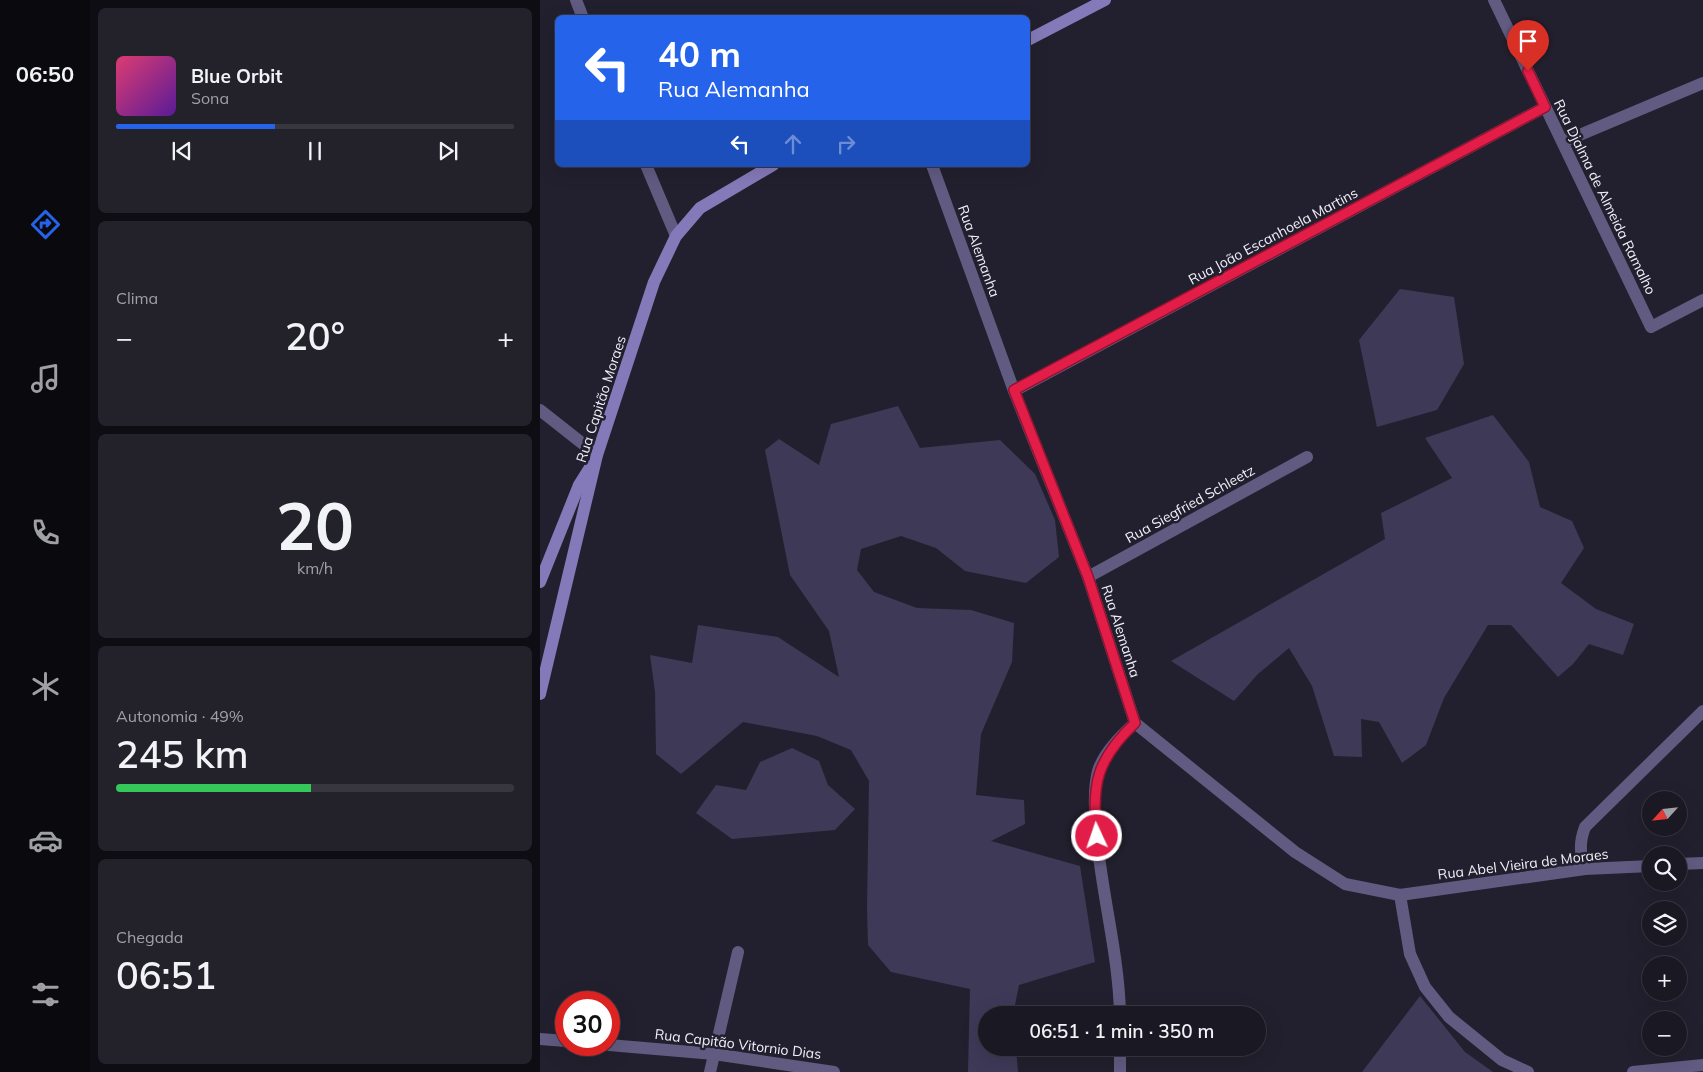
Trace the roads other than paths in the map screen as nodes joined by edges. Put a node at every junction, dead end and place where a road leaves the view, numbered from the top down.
1 (576, 0) edge
2 (1105, 0) edge
3 (1494, 0) edge
4 (582, 15) edge
5 (1030, 39) edge
6 (1703, 83) edge
7 (1545, 107) junction
8 (1563, 142) junction
9 (647, 167) edge
10 (770, 167) edge
11 (933, 167) edge
12 (676, 236) junction
13 (1703, 300) edge
14 (1014, 390) junction
15 (540, 410) edge
16 (597, 455) junction
17 (1307, 457) dead end
18 (1088, 577) junction
19 (540, 582) edge
20 (540, 694) edge
21 (1703, 711) edge
22 (1135, 723) junction
23 (1703, 863) edge
24 (1687, 864) edge
25 (1642, 866) edge
26 (1585, 869) junction
27 (1400, 895) junction
28 (738, 952) dead end
29 (1120, 1006) edge
30 (540, 1039) edge
31 (555, 1040) edge
32 (620, 1046) edge
33 (714, 1054) junction
34 (1120, 1056) edge
35 (1703, 1065) edge
36 (710, 1072) edge
37 (834, 1072) edge
38 (1120, 1072) edge
39 (1528, 1072) edge
40 (1633, 1072) edge

1 - 4 street
2 - 5 main road
3 - 7 street, Rua Djalma de Almeida Ramalho
6 - 8 street
7 - 8 street, Rua Djalma de Almeida Ramalho
7 - 14 street, Rua João Escanhoela Martins
8 - 13 street, Rua Djalma de Almeida Ramalho
9 - 12 street
10 - 12 main road, Rua Capitão Moraes
11 - 14 street, Rua Alemanha
12 - 16 main road, Rua Capitão Moraes
14 - 18 street, Rua Alemanha
15 - 16 street
16 - 19 main road
16 - 20 main road, Rua Capitão Moraes
17 - 18 street, Rua Siegfried Schleetz
18 - 22 street, Rua Alemanha
21 - 26 street
22 - 27 street
22 - 29 street
23 - 24 street
25 - 26 street, Rua Abel Vieira de Moraes
26 - 27 street, Rua Abel Vieira de Moraes
27 - 39 street
28 - 33 street
30 - 31 street
32 - 33 street, Rua Capitão Vitornio Dias
33 - 36 street
33 - 37 street, Rua Capitão Vitornio Dias
34 - 38 street
35 - 40 street

